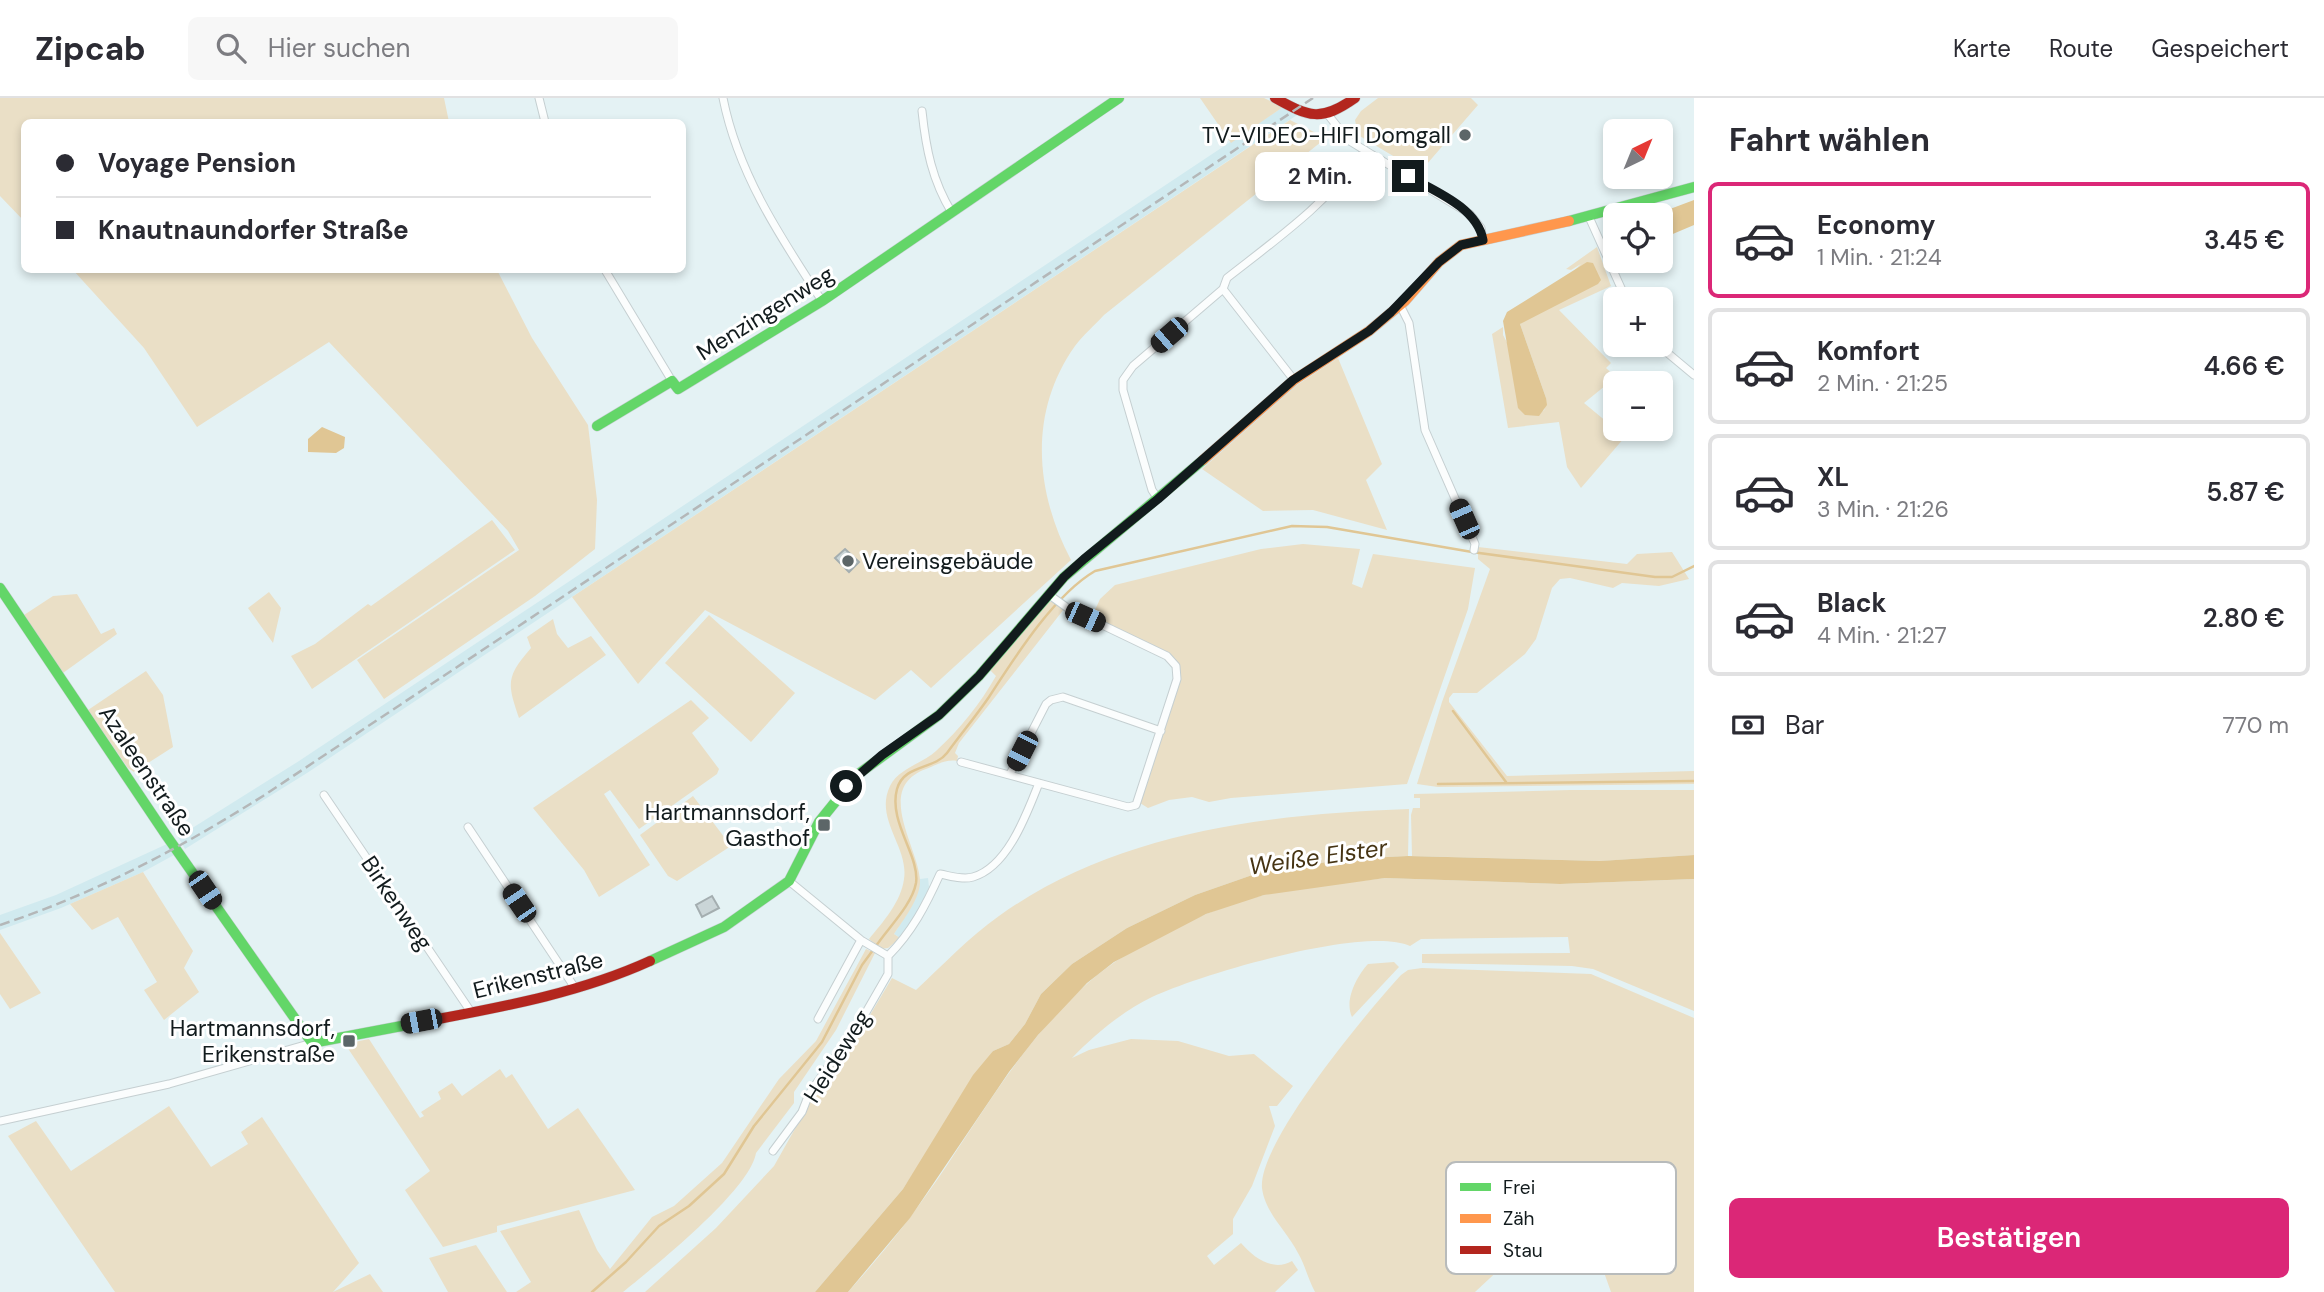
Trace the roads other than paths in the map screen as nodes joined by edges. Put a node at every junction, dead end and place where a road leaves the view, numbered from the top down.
1 (538, 98) edge
2 (723, 98) edge
3 (1119, 98) edge
4 (1275, 98) edge
5 (1355, 98) edge
6 (922, 111) dead end
7 (1329, 116) junction
8 (544, 119) edge
9 (1365, 150) junction
10 (1694, 187) edge
11 (952, 214) junction
12 (1589, 217) junction
13 (1483, 240) junction
14 (607, 273) edge
15 (1621, 287) edge
16 (1223, 289) junction
17 (822, 301) junction
18 (1400, 305) junction
19 (1672, 357) edge
20 (1694, 375) edge
21 (1293, 380) junction
22 (672, 381) junction
23 (597, 425) dead end
24 (1158, 499) junction
25 (1474, 550) dead end
26 (0, 588) edge
27 (1052, 597) junction
28 (1161, 731) junction
29 (961, 762) dead end
30 (1010, 774) junction
31 (1039, 783) junction
32 (324, 795) dead end
33 (468, 827) dead end
34 (789, 881) junction
35 (861, 940) junction
36 (888, 956) junction
37 (575, 988) junction
38 (471, 1012) junction
39 (818, 1019) dead end
40 (312, 1043) junction
41 (0, 1121) edge
42 (773, 1151) dead end

1 - 8 street
2 - 17 street
3 - 11 street, Menzingenweg
4 - 7 street
5 - 7 street
6 - 11 street
7 - 9 street
9 - 13 street
9 - 16 street
10 - 12 street, Erikenstraße
11 - 17 street, Menzingenweg
12 - 13 street, Erikenstraße
12 - 15 street
13 - 18 street, Erikenstraße
14 - 22 street
16 - 21 street
16 - 24 street
17 - 22 street, Menzingenweg
18 - 21 street, Erikenstraße
18 - 25 street
19 - 20 street
21 - 24 street, Erikenstraße
22 - 23 street, Menzingenweg
24 - 27 street, Erikenstraße
26 - 40 street, Azaleenstraße
27 - 28 street
27 - 34 street, Erikenstraße
28 - 30 street
28 - 31 street
29 - 30 street
30 - 31 street
31 - 36 street, Heideweg
32 - 38 street, Birkenweg
33 - 37 street
34 - 35 street
34 - 37 street, Erikenstraße
35 - 36 street
35 - 39 street, Heideweg
36 - 42 street, Heideweg
37 - 38 street, Erikenstraße
38 - 40 street, Erikenstraße
40 - 41 street, Erikenstraße

